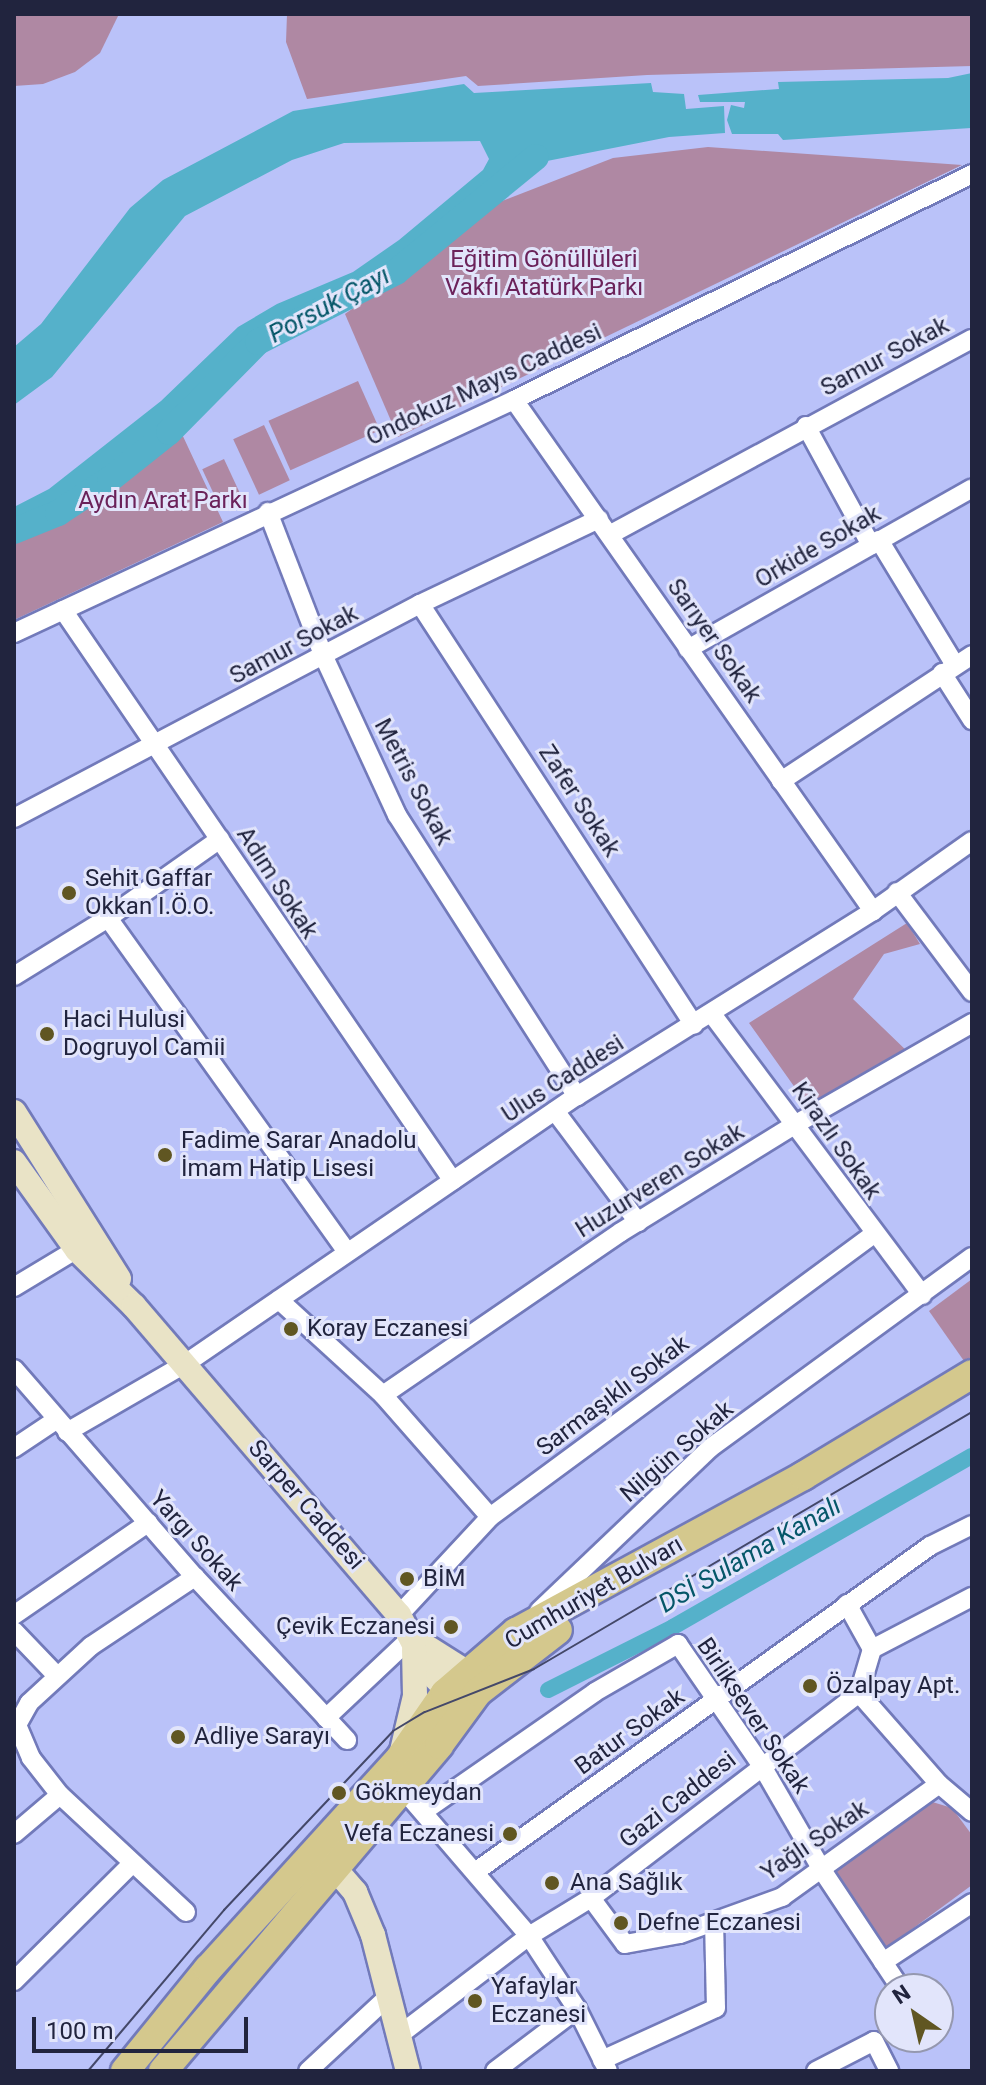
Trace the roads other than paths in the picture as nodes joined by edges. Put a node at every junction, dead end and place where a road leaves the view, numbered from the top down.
1 (972, 174) edge
2 (972, 339) edge
3 (514, 400) junction
4 (806, 426) junction
5 (972, 488) edge
6 (268, 512) junction
7 (605, 526) junction
8 (875, 542) junction
9 (420, 604) junction
10 (63, 610) junction
11 (14, 633) edge
12 (688, 649) junction
13 (972, 655) edge
14 (324, 657) junction
15 (948, 669) junction
16 (972, 720) edge
17 (155, 746) junction
18 (781, 781) junction
19 (14, 818) edge
20 (220, 839) junction
21 (972, 841) edge
22 (897, 892) junction
23 (873, 911) junction
24 (108, 918) junction
25 (14, 976) edge
26 (972, 992) edge
27 (712, 1014) junction
28 (972, 1023) edge
29 (694, 1025) junction
30 (577, 1096) junction
31 (555, 1111) junction
32 (14, 1112) edge
33 (796, 1124) junction
34 (14, 1162) edge
35 (453, 1181) junction
36 (638, 1222) junction
37 (872, 1235) junction
38 (86, 1244) junction
39 (347, 1252) junction
40 (972, 1257) edge
41 (14, 1287) edge
42 (922, 1295) junction
43 (279, 1300) junction
44 (185, 1364) junction
45 (14, 1369) edge
46 (972, 1374) edge
47 (383, 1395) junction
48 (972, 1396) edge
49 (62, 1426) junction
50 (14, 1448) edge
51 (490, 1517) junction
52 (148, 1523) junction
53 (972, 1525) edge
54 (195, 1577) junction
55 (972, 1597) edge
56 (847, 1604) junction
57 (14, 1615) edge
58 (399, 1615) junction
59 (14, 1631) edge
60 (516, 1632) junction
61 (413, 1638) junction
62 (872, 1649) junction
63 (57, 1676) junction
64 (464, 1692) junction
65 (859, 1693) junction
66 (713, 1702) junction
67 (326, 1718) junction
68 (347, 1740) dead end
69 (400, 1758) junction
70 (762, 1766) junction
71 (939, 1784) junction
72 (401, 1787) junction
73 (60, 1795) junction
74 (424, 1811) junction
75 (972, 1812) edge
76 (14, 1834) edge
77 (326, 1858) junction
78 (131, 1865) junction
79 (822, 1870) junction
80 (475, 1872) junction
81 (591, 1898) junction
82 (972, 1903) edge
83 (186, 1912) dead end
84 (714, 1921) junction
85 (529, 1936) junction
86 (883, 1962) junction
87 (890, 1973) edge
88 (14, 1981) edge
89 (388, 1997) junction
90 (577, 2009) junction
91 (398, 2036) junction
92 (874, 2041) edge
93 (515, 2064) edge
94 (605, 2066) edge
95 (125, 2071) edge
96 (163, 2071) edge
97 (308, 2071) edge
98 (408, 2071) edge
99 (495, 2071) edge
100 (816, 2071) edge

1 - 3 street, Ondokuz Mayıs Caddesi
2 - 4 street, Samur Sokak
3 - 6 street, Ondokuz Mayıs Caddesi
3 - 7 street, Sarıyer Sokak
4 - 7 street, Samur Sokak
4 - 8 street
5 - 8 street, Orkide Sokak
6 - 10 street, Ondokuz Mayıs Caddesi
6 - 14 street, Metris Sokak
7 - 9 street, Samur Sokak
7 - 12 street, Sarıyer Sokak
8 - 12 street, Orkide Sokak
8 - 15 street
9 - 14 street, Samur Sokak
9 - 29 street, Zafer Sokak
10 - 11 street, Ondokuz Mayıs Caddesi
10 - 17 street, Adım Sokak
12 - 18 street, Sarıyer Sokak
13 - 15 street
14 - 17 street, Samur Sokak
14 - 30 street, Metris Sokak
15 - 16 street
15 - 18 street
17 - 19 street, Samur Sokak
17 - 20 street, Adım Sokak
18 - 23 street, Sarıyer Sokak
20 - 24 street
20 - 35 street, Adım Sokak
21 - 22 street, Ulus Caddesi
22 - 23 street, Ulus Caddesi
22 - 26 street
23 - 27 street, Ulus Caddesi
24 - 25 street
24 - 39 street
27 - 29 street, Ulus Caddesi
27 - 33 street, Kirazlı Sokak
28 - 33 street, Huzurveren Sokak
29 - 30 street, Ulus Caddesi
30 - 31 street, Ulus Caddesi
31 - 35 street, Ulus Caddesi
31 - 36 street
32 - 38 main road, Sarper Caddesi
33 - 36 street, Huzurveren Sokak
33 - 37 street, Kirazlı Sokak
34 - 38 main road, Sarper Caddesi
35 - 39 street, Ulus Caddesi
36 - 47 street, Huzurveren Sokak
37 - 42 street, Kirazlı Sokak
37 - 51 street, Sarmaşıklı Sokak
38 - 41 street
38 - 44 main road, Sarper Caddesi
39 - 43 street, Ulus Caddesi
40 - 42 street, Nilgün Sokak
42 - 60 street, Nilgün Sokak
43 - 44 street, Ulus Caddesi
43 - 47 street
44 - 49 street, Ulus Caddesi
44 - 58 main road, Sarper Caddesi
45 - 49 street, Yargı Sokak
46 - 60 main road, Cumhuriyet Bulvarı
47 - 51 street
48 - 64 main road, Cumhuriyet Bulvarı
49 - 50 street, Ulus Caddesi
49 - 52 street, Yargı Sokak
51 - 58 street, Sarmaşıklı Sokak
52 - 54 street, Yargı Sokak
52 - 57 street
53 - 56 street, Batur Sokak
54 - 63 street
54 - 67 street, Yargı Sokak
55 - 62 street
56 - 62 street
56 - 66 street, Batur Sokak
58 - 61 main road, Sarper Caddesi
59 - 63 street
60 - 64 main road, Cumhuriyet Bulvarı
61 - 64 main road
61 - 67 street
61 - 69 main road
62 - 65 street
63 - 73 street
64 - 69 main road, Cumhuriyet Bulvarı
64 - 72 main road, Cumhuriyet Bulvarı
65 - 70 street, Gazi Caddesi
65 - 71 street
66 - 70 street, Birliksever Sokak
66 - 74 street, Birliksever Sokak
66 - 80 street, Batur Sokak
67 - 68 street, Yargı Sokak
69 - 77 main road, Cumhuriyet Bulvarı
70 - 79 street, Birliksever Sokak
70 - 81 street, Gazi Caddesi
71 - 75 street
71 - 79 street, Yağlı Sokak
72 - 74 street
72 - 77 main road, Cumhuriyet Bulvarı
73 - 76 street
73 - 78 street
74 - 80 street
77 - 89 main road
77 - 95 main road, Cumhuriyet Bulvarı
77 - 96 main road, Cumhuriyet Bulvarı
78 - 83 street
78 - 88 street
79 - 84 street, Yağlı Sokak
79 - 86 street, Birliksever Sokak
80 - 85 street
81 - 84 street, Yağlı Sokak
81 - 85 street, Gazi Caddesi
82 - 86 street
84 - 94 street
85 - 90 street
85 - 91 street, Gazi Caddesi
86 - 87 street, Birliksever Sokak
89 - 91 main road
89 - 97 street
90 - 93 street
90 - 94 street
91 - 98 main road
92 - 100 street
93 - 99 street

